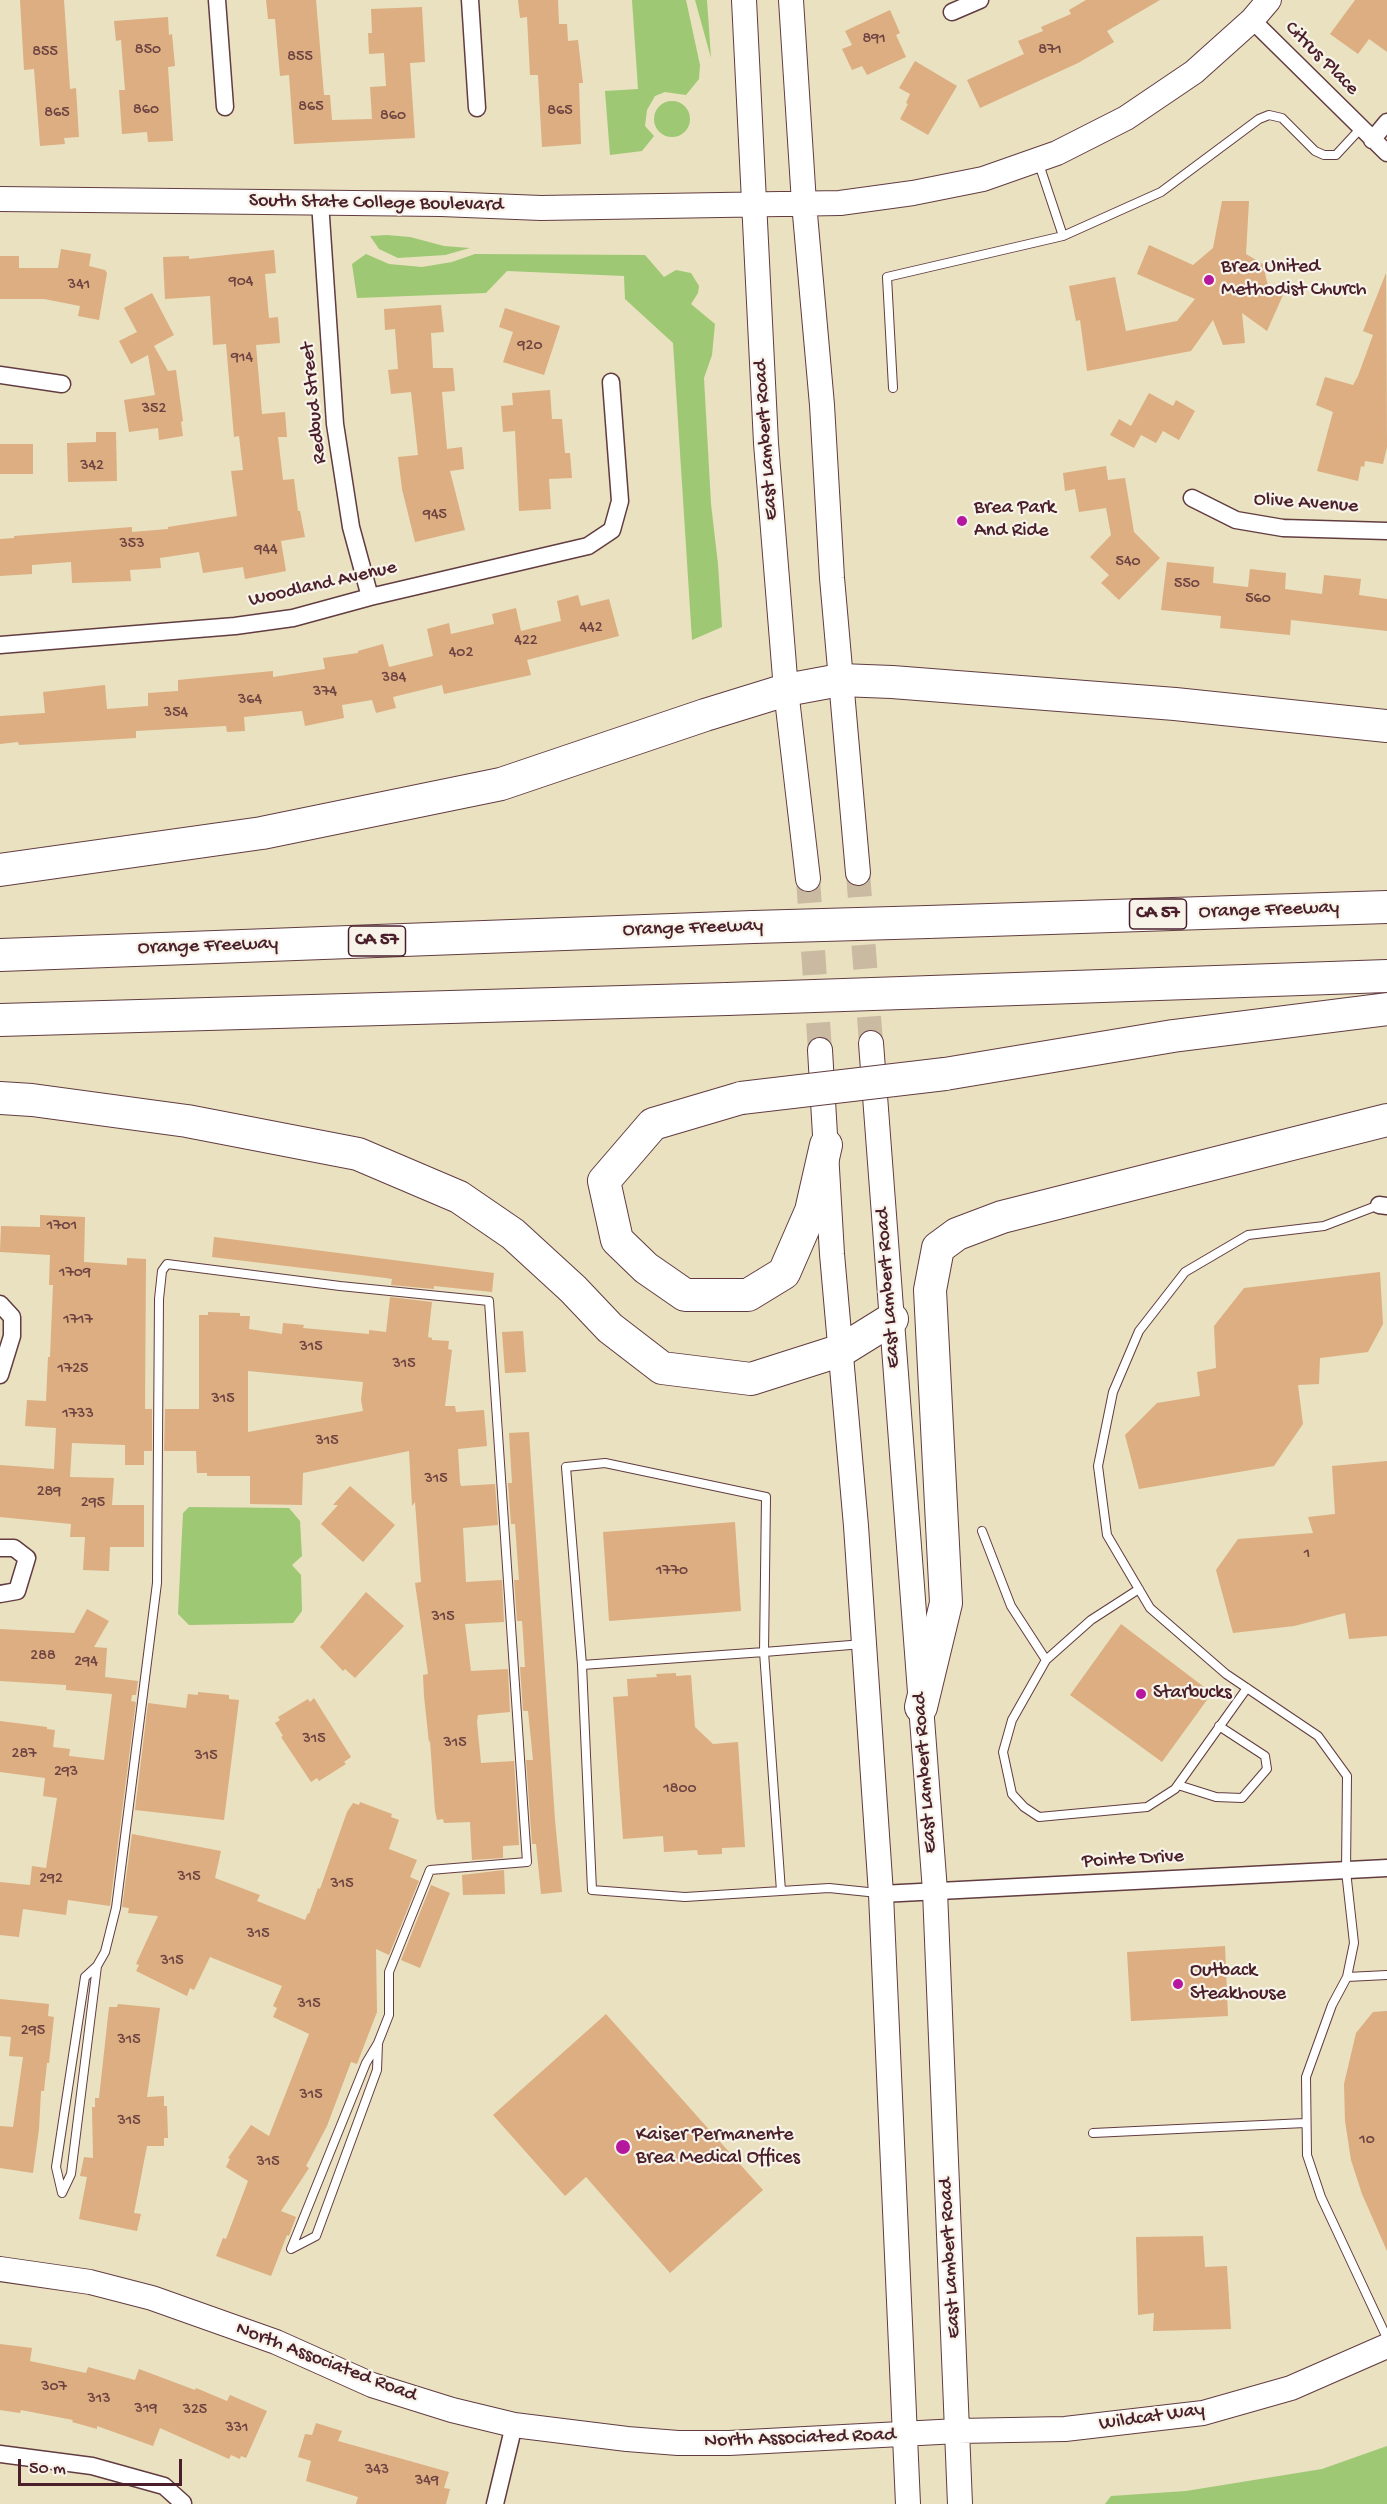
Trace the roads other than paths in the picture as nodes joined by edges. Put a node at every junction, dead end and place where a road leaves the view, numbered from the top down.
1 (217, 0) edge
2 (470, 0) edge
3 (744, 0) edge
4 (790, 0) edge
5 (980, 0) edge
6 (1269, 0) edge
7 (952, 12) dead end
8 (1252, 20) junction
9 (225, 107) dead end
10 (477, 108) dead end
11 (1387, 122) edge
12 (1367, 134) junction
13 (1387, 153) edge
14 (1037, 160) junction
15 (0, 199) edge
16 (320, 202) junction
17 (804, 203) junction
18 (753, 204) junction
19 (1063, 236) junction
20 (0, 375) edge
21 (611, 382) dead end
22 (62, 384) dead end
23 (893, 388) dead end
24 (1192, 498) dead end
25 (1387, 531) edge
26 (370, 597) junction
27 (0, 645) edge
28 (840, 680) junction
29 (786, 690) junction
30 (1387, 726) edge
31 (0, 870) edge
32 (858, 873) tunnel mouth
33 (808, 879) tunnel mouth
34 (1387, 907) edge
35 (0, 955) edge
36 (1387, 976) edge
37 (1387, 1009) edge
38 (0, 1020) edge
39 (871, 1043) tunnel mouth
40 (820, 1050) tunnel mouth
41 (0, 1098) edge
42 (1387, 1120) edge
43 (825, 1145) junction
44 (1383, 1206) edge
45 (0, 1304) edge
46 (892, 1319) junction
47 (4, 1348) edge
48 (842, 1350) junction
49 (0, 1375) edge
50 (982, 1532) dead end
51 (0, 1548) edge
52 (1139, 1589) junction
53 (0, 1594) edge
54 (864, 1644) junction
55 (764, 1652) junction
56 (1046, 1660) junction
57 (582, 1665) junction
58 (1247, 1688) junction
59 (921, 1707) junction
60 (1219, 1726) junction
61 (1178, 1785) junction
62 (1387, 1868) edge
63 (1346, 1871) junction
64 (935, 1890) junction
65 (781, 1891) junction
66 (881, 1894) junction
67 (97, 1966) junction
68 (1387, 1975) edge
69 (1347, 1977) junction
70 (378, 2043) junction
71 (1305, 2123) junction
72 (1093, 2133) dead end
73 (0, 2269) edge
74 (1387, 2338) edge
75 (1387, 2346) edge
76 (514, 2424) junction
77 (958, 2431) junction
78 (906, 2435) junction
79 (0, 2454) edge
80 (183, 2503) edge
81 (495, 2504) edge
82 (908, 2504) edge
83 (960, 2504) edge

1 - 9 street
2 - 10 street
3 - 18 main road, East Lambert Road
4 - 17 main road
5 - 7 street
6 - 8 main road, South State College Boulevard
8 - 12 street, Citrus Place
8 - 14 main road, South State College Boulevard
11 - 12 street
12 - 13 street, Citrus Place
12 - 19 lane
14 - 17 main road, South State College Boulevard
14 - 19 lane
15 - 16 main road, South State College Boulevard
16 - 18 main road, South State College Boulevard
16 - 26 street, Redbud Street
17 - 18 main road, South State College Boulevard
17 - 28 main road
18 - 29 main road, East Lambert Road
19 - 23 lane
20 - 22 street
21 - 26 street, Woodland Avenue
24 - 25 street, Olive Avenue
26 - 27 street, Woodland Avenue
28 - 29 highway
28 - 30 highway
28 - 32 main road
29 - 31 highway
29 - 33 main road, East Lambert Road
34 - 35 highway, Orange Freeway / CA 57, bridge
36 - 38 highway, bridge
37 - 43 highway, bridge
39 - 46 main road, East Lambert Road
40 - 43 main road
41 - 48 highway
42 - 59 highway
43 - 48 main road
44 - 52 lane
45 - 47 street
46 - 48 highway
46 - 59 main road, East Lambert Road
47 - 49 street
48 - 54 main road
50 - 56 lane
51 - 53 street
52 - 56 lane
52 - 58 lane
54 - 55 lane
54 - 66 main road
55 - 57 lane
55 - 57 lane
55 - 65 lane
56 - 61 lane
57 - 65 lane
58 - 60 lane
58 - 63 lane
59 - 64 main road, East Lambert Road
60 - 61 lane
60 - 61 lane
62 - 63 street, Pointe Drive
63 - 64 street, Pointe Drive
63 - 69 lane
64 - 66 street, Pointe Drive
64 - 77 main road, East Lambert Road
65 - 66 lane
66 - 78 main road
67 - 67 lane
67 - 70 lane
68 - 69 lane
69 - 71 lane
70 - 70 lane
71 - 72 lane
71 - 74 lane
73 - 76 main road, North Associated Road
75 - 77 main road, Wildcat Way
76 - 78 main road, North Associated Road
76 - 81 street
77 - 78 main road, Wildcat Way
77 - 83 main road, East Lambert Road
78 - 82 main road
79 - 80 street

